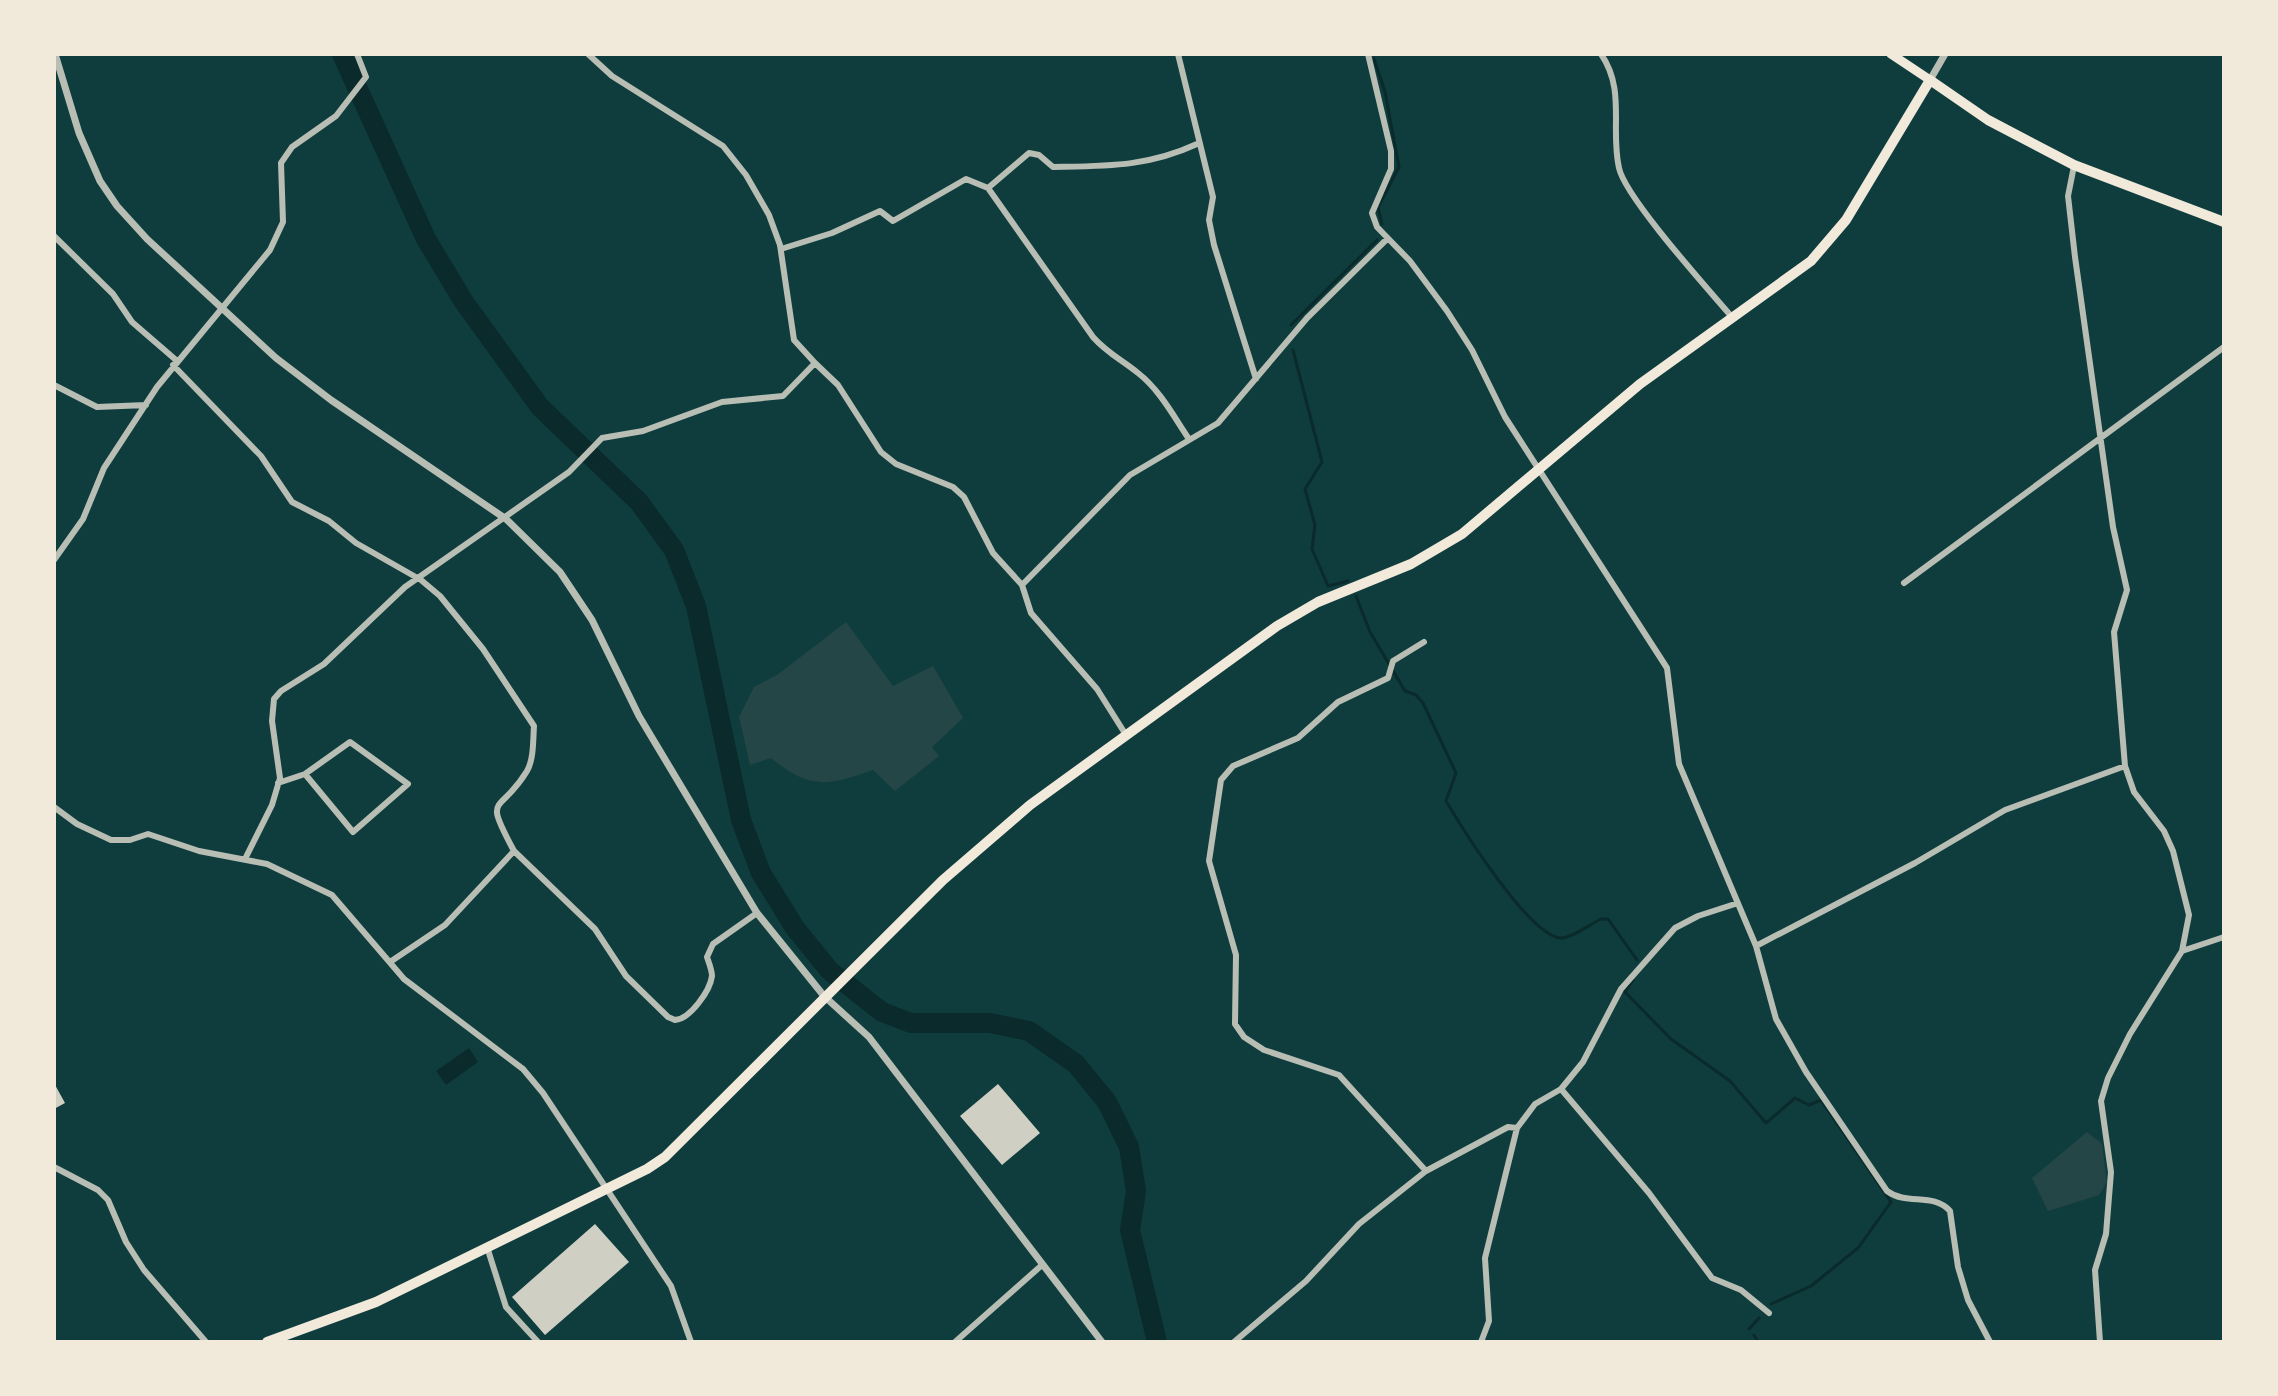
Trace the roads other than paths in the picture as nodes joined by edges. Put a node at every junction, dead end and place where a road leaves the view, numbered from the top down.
1 (55, 54) edge
2 (357, 54) edge
3 (588, 54) edge
4 (1178, 54) edge
5 (1368, 54) edge
6 (1601, 54) edge
7 (1891, 54) edge
8 (1945, 54) edge
9 (1930, 80) junction
10 (1197, 144) junction
11 (2074, 165) junction
12 (988, 188) junction
13 (2224, 222) edge
14 (54, 236) edge
15 (1387, 239) junction
16 (781, 249) junction
17 (223, 309) junction
18 (1731, 316) junction
19 (2224, 347) edge
20 (175, 363) junction
21 (815, 363) junction
22 (1256, 379) junction
23 (54, 385) edge
24 (146, 405) junction
25 (2099, 438) junction
26 (1189, 439) junction
27 (1539, 469) junction
28 (506, 519) junction
29 (54, 560) edge
30 (421, 580) junction
31 (1904, 583) dead end
32 (1022, 585) junction
33 (1424, 642) dead end
34 (1126, 735) junction
35 (2125, 766) junction
36 (305, 774) junction
37 (278, 783) junction
38 (54, 807) edge
39 (514, 851) junction
40 (245, 859) junction
41 (1738, 903) junction
42 (757, 913) junction
43 (2224, 937) edge
44 (1756, 946) junction
45 (2182, 951) junction
46 (390, 962) junction
47 (824, 996) junction
48 (1561, 1089) junction
49 (1517, 1128) junction
50 (54, 1167) edge
51 (1426, 1171) junction
52 (609, 1191) junction
53 (488, 1250) junction
54 (1042, 1265) junction
55 (1769, 1313) dead end
56 (206, 1342) edge
57 (267, 1342) edge
58 (538, 1342) edge
59 (691, 1342) edge
60 (955, 1342) edge
61 (1102, 1342) edge
62 (1234, 1342) edge
63 (1481, 1342) edge
64 (1990, 1342) edge
65 (2100, 1342) edge

1 - 17 street
2 - 17 street
3 - 16 street
4 - 10 street
5 - 15 street
6 - 18 street
7 - 9 main road
8 - 9 street
9 - 11 highway
9 - 18 highway
10 - 12 street
10 - 22 street
11 - 13 highway
11 - 25 street
12 - 16 street
12 - 26 street
14 - 20 street
15 - 22 street
15 - 27 street
16 - 21 street
17 - 20 street
17 - 28 street
18 - 27 highway
19 - 25 street
20 - 24 street
20 - 30 street
21 - 28 street
21 - 32 street
22 - 26 street
23 - 24 street
24 - 29 street
25 - 31 street
25 - 35 street
26 - 32 street
27 - 34 highway
27 - 41 street
28 - 30 street
28 - 42 street
30 - 37 street
30 - 39 street
32 - 34 street
33 - 51 street
34 - 47 highway
35 - 44 street
35 - 45 street
36 - 36 street
36 - 37 street
37 - 40 street
38 - 40 street
39 - 42 street
39 - 46 street
40 - 46 street
41 - 44 street
41 - 48 street
42 - 47 street
43 - 45 street
44 - 64 street
45 - 65 street
46 - 52 street
47 - 52 highway
47 - 54 street
48 - 49 street
48 - 55 street
49 - 51 street
49 - 63 street
50 - 56 street
51 - 62 street
52 - 53 highway
52 - 59 street
53 - 57 highway
53 - 58 street
54 - 60 street
54 - 61 street

